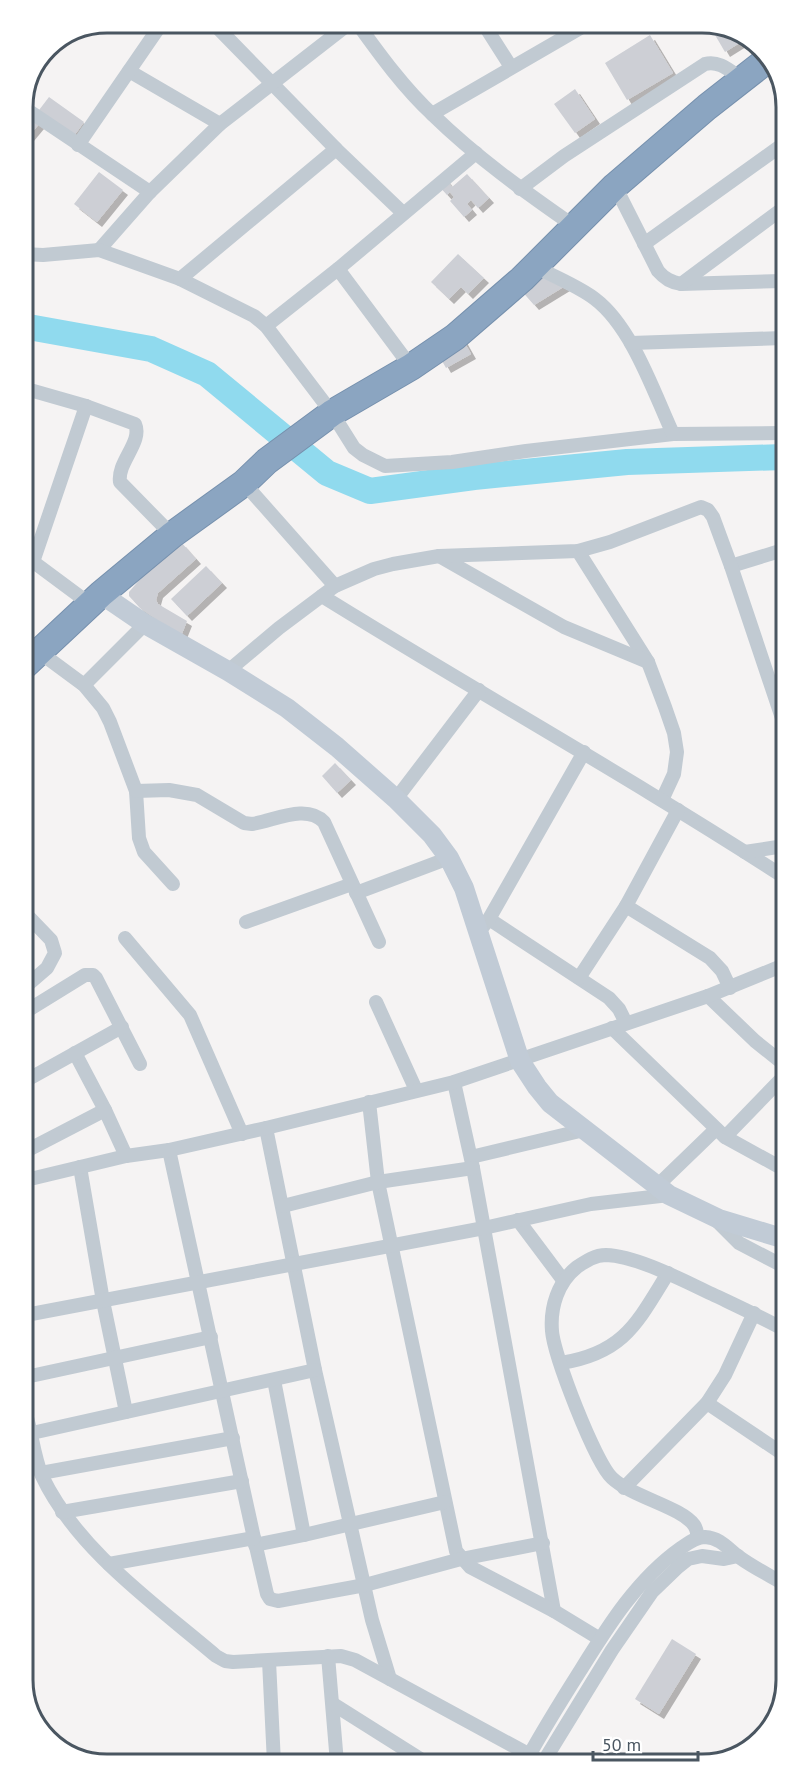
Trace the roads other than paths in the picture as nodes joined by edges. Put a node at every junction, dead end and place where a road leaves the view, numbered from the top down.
1 (155, 33) edge
2 (223, 33) edge
3 (337, 33) edge
4 (364, 33) edge
5 (489, 33) edge
6 (571, 33) edge
7 (762, 64) edge
8 (511, 67) junction
9 (129, 71) junction
10 (742, 79) junction
11 (272, 84) junction
12 (33, 114) edge
13 (432, 114) junction
14 (220, 124) junction
15 (78, 145) junction
16 (336, 149) junction
17 (776, 150) edge
18 (476, 153) junction
19 (615, 186) junction
20 (520, 189) junction
21 (150, 192) junction
22 (403, 213) junction
23 (776, 213) edge
24 (574, 226) junction
25 (644, 244) junction
26 (99, 250) junction
27 (33, 255) edge
28 (534, 266) junction
29 (338, 269) junction
30 (180, 279) junction
31 (776, 281) edge
32 (681, 284) junction
33 (266, 326) junction
34 (776, 338) edge
35 (631, 343) junction
36 (411, 367) junction
37 (33, 391) edge
38 (86, 406) junction
39 (326, 418) junction
40 (776, 433) edge
41 (673, 434) junction
42 (244, 483) junction
43 (172, 535) junction
44 (33, 545) edge
45 (578, 552) junction
46 (776, 552) edge
47 (439, 556) junction
48 (33, 561) edge
49 (731, 566) junction
50 (335, 586) junction
51 (322, 596) junction
52 (96, 599) junction
53 (145, 624) junction
54 (33, 657) edge
55 (33, 660) edge
56 (648, 662) junction
57 (228, 671) junction
58 (84, 685) junction
59 (479, 690) junction
60 (776, 700) edge
61 (584, 752) junction
62 (136, 792) junction
63 (396, 799) junction
64 (662, 800) junction
65 (678, 810) junction
66 (776, 847) edge
67 (745, 852) junction
68 (449, 858) junction
69 (776, 872) edge
70 (172, 884) dead end
71 (354, 888) junction
72 (626, 906) junction
73 (33, 921) edge
74 (246, 922) dead end
75 (484, 926) junction
76 (125, 938) dead end
77 (379, 942) dead end
78 (776, 968) edge
79 (579, 978) junction
80 (33, 980) edge
81 (730, 988) junction
82 (708, 996) junction
83 (376, 1002) dead end
84 (33, 1005) edge
85 (626, 1023) junction
86 (122, 1028) junction
87 (612, 1028) junction
88 (75, 1053) junction
89 (776, 1058) edge
90 (520, 1061) junction
91 (141, 1064) dead end
92 (33, 1077) edge
93 (454, 1082) junction
94 (776, 1083) edge
95 (416, 1090) junction
96 (369, 1101) junction
97 (105, 1110) junction
98 (266, 1128) junction
99 (584, 1130) junction
100 (721, 1133) junction
101 (242, 1134) junction
102 (33, 1146) edge
103 (169, 1150) junction
104 (126, 1156) junction
105 (472, 1162) junction
106 (776, 1164) edge
107 (80, 1167) junction
108 (33, 1174) edge
109 (378, 1182) junction
110 (663, 1191) junction
111 (283, 1206) junction
112 (713, 1217) junction
113 (518, 1220) junction
114 (484, 1228) junction
115 (776, 1236) edge
116 (391, 1245) junction
117 (776, 1262) edge
118 (293, 1264) junction
119 (668, 1273) junction
120 (563, 1280) junction
121 (198, 1281) junction
122 (103, 1301) junction
123 (754, 1313) junction
124 (33, 1314) edge
125 (776, 1325) edge
126 (211, 1337) junction
127 (116, 1358) junction
128 (561, 1363) junction
129 (315, 1370) junction
130 (33, 1376) edge
131 (274, 1380) junction
132 (221, 1390) junction
133 (707, 1403) junction
134 (126, 1412) junction
135 (33, 1433) edge
136 (33, 1437) edge
137 (233, 1438) junction
138 (776, 1449) edge
139 (41, 1473) junction
140 (242, 1481) junction
141 (624, 1488) junction
142 (445, 1502) junction
143 (62, 1512) junction
144 (351, 1524) junction
145 (304, 1535) junction
146 (698, 1538) junction
147 (254, 1542) junction
148 (543, 1543) junction
149 (738, 1556) junction
150 (461, 1559) junction
151 (109, 1564) junction
152 (776, 1580) edge
153 (365, 1585) junction
154 (554, 1611) junction
155 (600, 1639) junction
156 (328, 1656) junction
157 (269, 1661) junction
158 (390, 1679) junction
159 (333, 1704) junction
160 (274, 1754) edge
161 (336, 1754) edge
162 (412, 1754) edge
163 (524, 1754) edge
164 (538, 1754) edge
165 (539, 1754) edge

1 - 9 street
2 - 11 street
3 - 11 street
4 - 13 street
5 - 8 street
6 - 8 street
7 - 10 highway
8 - 13 street
9 - 14 street
9 - 15 street
10 - 19 highway
10 - 20 street
11 - 14 street
11 - 16 street
12 - 15 street
13 - 18 street
14 - 21 street
15 - 21 street
16 - 22 street
16 - 30 street
17 - 25 street
18 - 20 street
18 - 22 street
19 - 24 highway
19 - 25 street
20 - 24 street
21 - 26 street
22 - 29 street
23 - 32 street
24 - 28 highway
25 - 32 street
26 - 27 street
26 - 30 street
28 - 35 street
28 - 36 highway
29 - 33 street
29 - 36 street
30 - 33 street
31 - 32 street
33 - 39 street
34 - 35 street
35 - 41 street
36 - 39 highway
37 - 38 street
38 - 43 street
38 - 44 street
39 - 41 street
39 - 42 highway
40 - 41 street
42 - 43 highway
42 - 50 street
43 - 52 highway
45 - 47 street
45 - 49 street
45 - 56 street
46 - 49 street
47 - 50 street
47 - 56 street
48 - 52 street
49 - 60 street
50 - 51 street
51 - 57 street
51 - 59 street
52 - 53 street
52 - 54 highway
53 - 57 street
53 - 58 street
55 - 58 street
56 - 64 street
57 - 63 street
58 - 62 street
59 - 61 street
59 - 63 street
61 - 64 street
61 - 75 street
62 - 70 street
62 - 71 street
63 - 68 street
64 - 65 street
65 - 67 street
65 - 72 street
66 - 67 street
67 - 69 street
68 - 71 street
68 - 75 street
71 - 74 street
71 - 77 street
72 - 79 street
72 - 81 street
73 - 80 street
75 - 79 street
75 - 90 street
76 - 101 street
78 - 81 street
79 - 85 street
81 - 82 street
82 - 85 street
82 - 89 street
83 - 95 street
84 - 86 street
85 - 87 street
86 - 88 street
86 - 91 street
87 - 90 street
87 - 100 street
88 - 92 street
88 - 97 street
90 - 93 street
90 - 99 street
93 - 95 street
93 - 105 street
94 - 100 street
95 - 96 street
96 - 98 street
96 - 109 street
97 - 102 street
97 - 104 street
98 - 101 street
98 - 111 street
99 - 105 street
99 - 110 street
100 - 106 street
100 - 110 street
101 - 103 street
103 - 104 street
103 - 121 street
104 - 107 street
105 - 109 street
105 - 114 street
107 - 108 street
107 - 122 street
109 - 111 street
109 - 116 street
110 - 112 street
110 - 113 street
111 - 118 street
112 - 115 street
112 - 117 street
113 - 114 street
113 - 120 street
114 - 116 street
114 - 148 street
116 - 118 street
116 - 142 street
118 - 121 street
118 - 129 street
119 - 120 street
119 - 123 street
119 - 128 street
120 - 128 street
121 - 122 street
121 - 126 street
122 - 124 street
122 - 127 street
123 - 125 street
123 - 133 street
126 - 127 street
126 - 132 street
127 - 130 street
127 - 134 street
128 - 141 street
129 - 131 street
129 - 144 street
131 - 132 street
131 - 145 street
132 - 134 street
132 - 137 street
133 - 138 street
133 - 141 street
134 - 135 street
136 - 139 street
137 - 139 street
137 - 140 street
139 - 143 street
140 - 143 street
140 - 147 street
141 - 146 street
142 - 144 street
142 - 150 street
143 - 151 street
144 - 145 street
144 - 153 street
145 - 147 street
146 - 149 street
146 - 155 street
147 - 151 street
147 - 153 street
148 - 150 street
148 - 154 street
149 - 152 street
149 - 165 street
150 - 153 street
150 - 154 street
151 - 157 street
153 - 158 street
154 - 155 street
155 - 164 street
156 - 157 street
156 - 158 street
156 - 159 street
157 - 160 street
158 - 163 street
159 - 161 street
159 - 162 street

